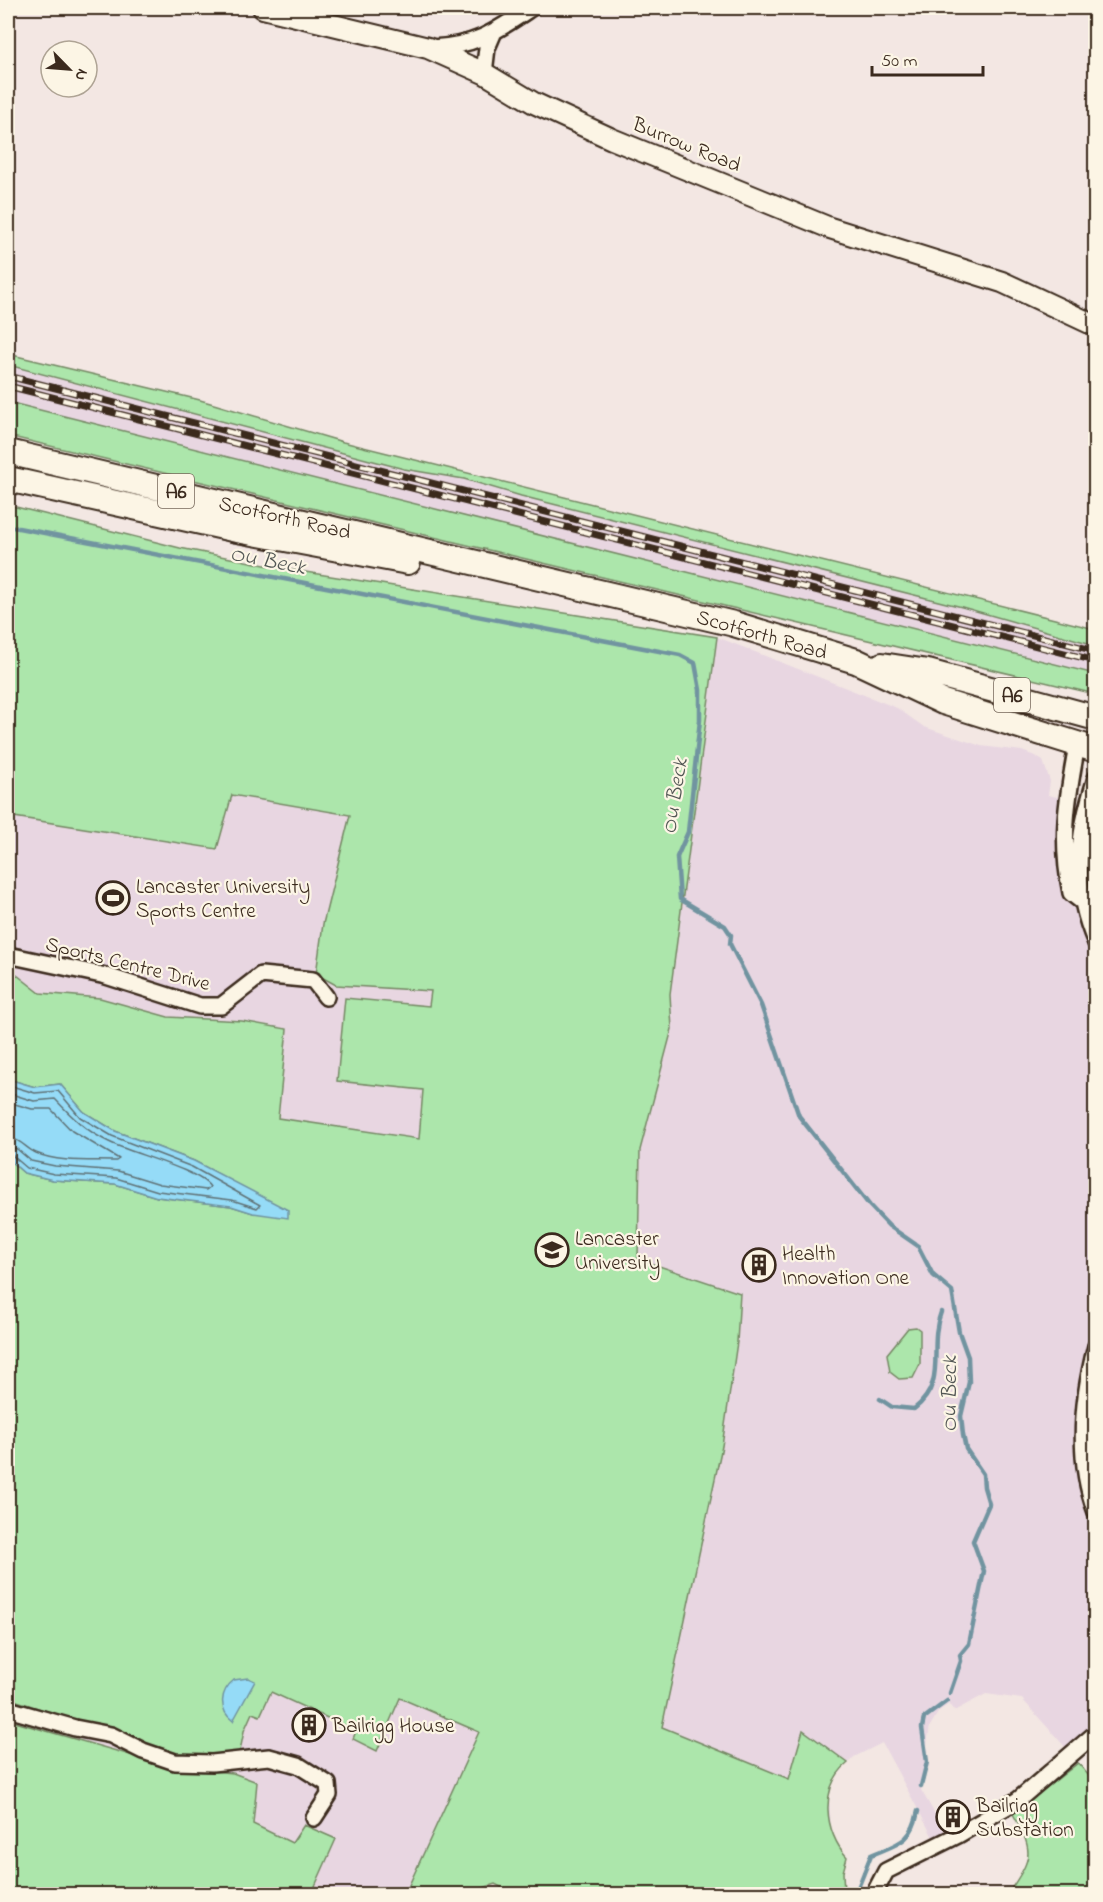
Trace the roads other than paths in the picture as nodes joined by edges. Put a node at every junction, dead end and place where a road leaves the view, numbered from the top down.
1 (262, 8) edge
2 (531, 8) edge
3 (493, 34) junction
4 (428, 48) junction
5 (484, 74) junction
6 (1095, 327) edge
7 (8, 452) edge
8 (8, 479) edge
9 (8, 495) edge
10 (406, 562) junction
11 (527, 575) junction
12 (856, 661) junction
13 (1091, 733) edge
14 (1095, 778) edge
15 (1080, 900) junction
16 (1095, 943) edge
17 (8, 955) edge
18 (326, 997) dead end
19 (1095, 1346) edge
20 (1095, 1512) edge
21 (8, 1709) edge
22 (1095, 1733) edge
23 (314, 1818) dead end
24 (874, 1894) edge

1 - 4 street, Burrow Road
2 - 3 street
3 - 4 street
3 - 5 street
4 - 5 street, Burrow Road
5 - 6 street, Burrow Road
7 - 11 main road, Scotforth Road / A6
8 - 10 main road, Scotforth Road / A6
9 - 10 main road
10 - 11 main road, Scotforth Road / A6
11 - 12 main road, Scotforth Road / A6
12 - 13 main road, Scotforth Road / A6
12 - 13 main road, Scotforth Road / A6
13 - 15 street
14 - 15 street
15 - 16 street
17 - 18 street, Sports Centre Drive
19 - 20 street
21 - 23 street
22 - 24 street

